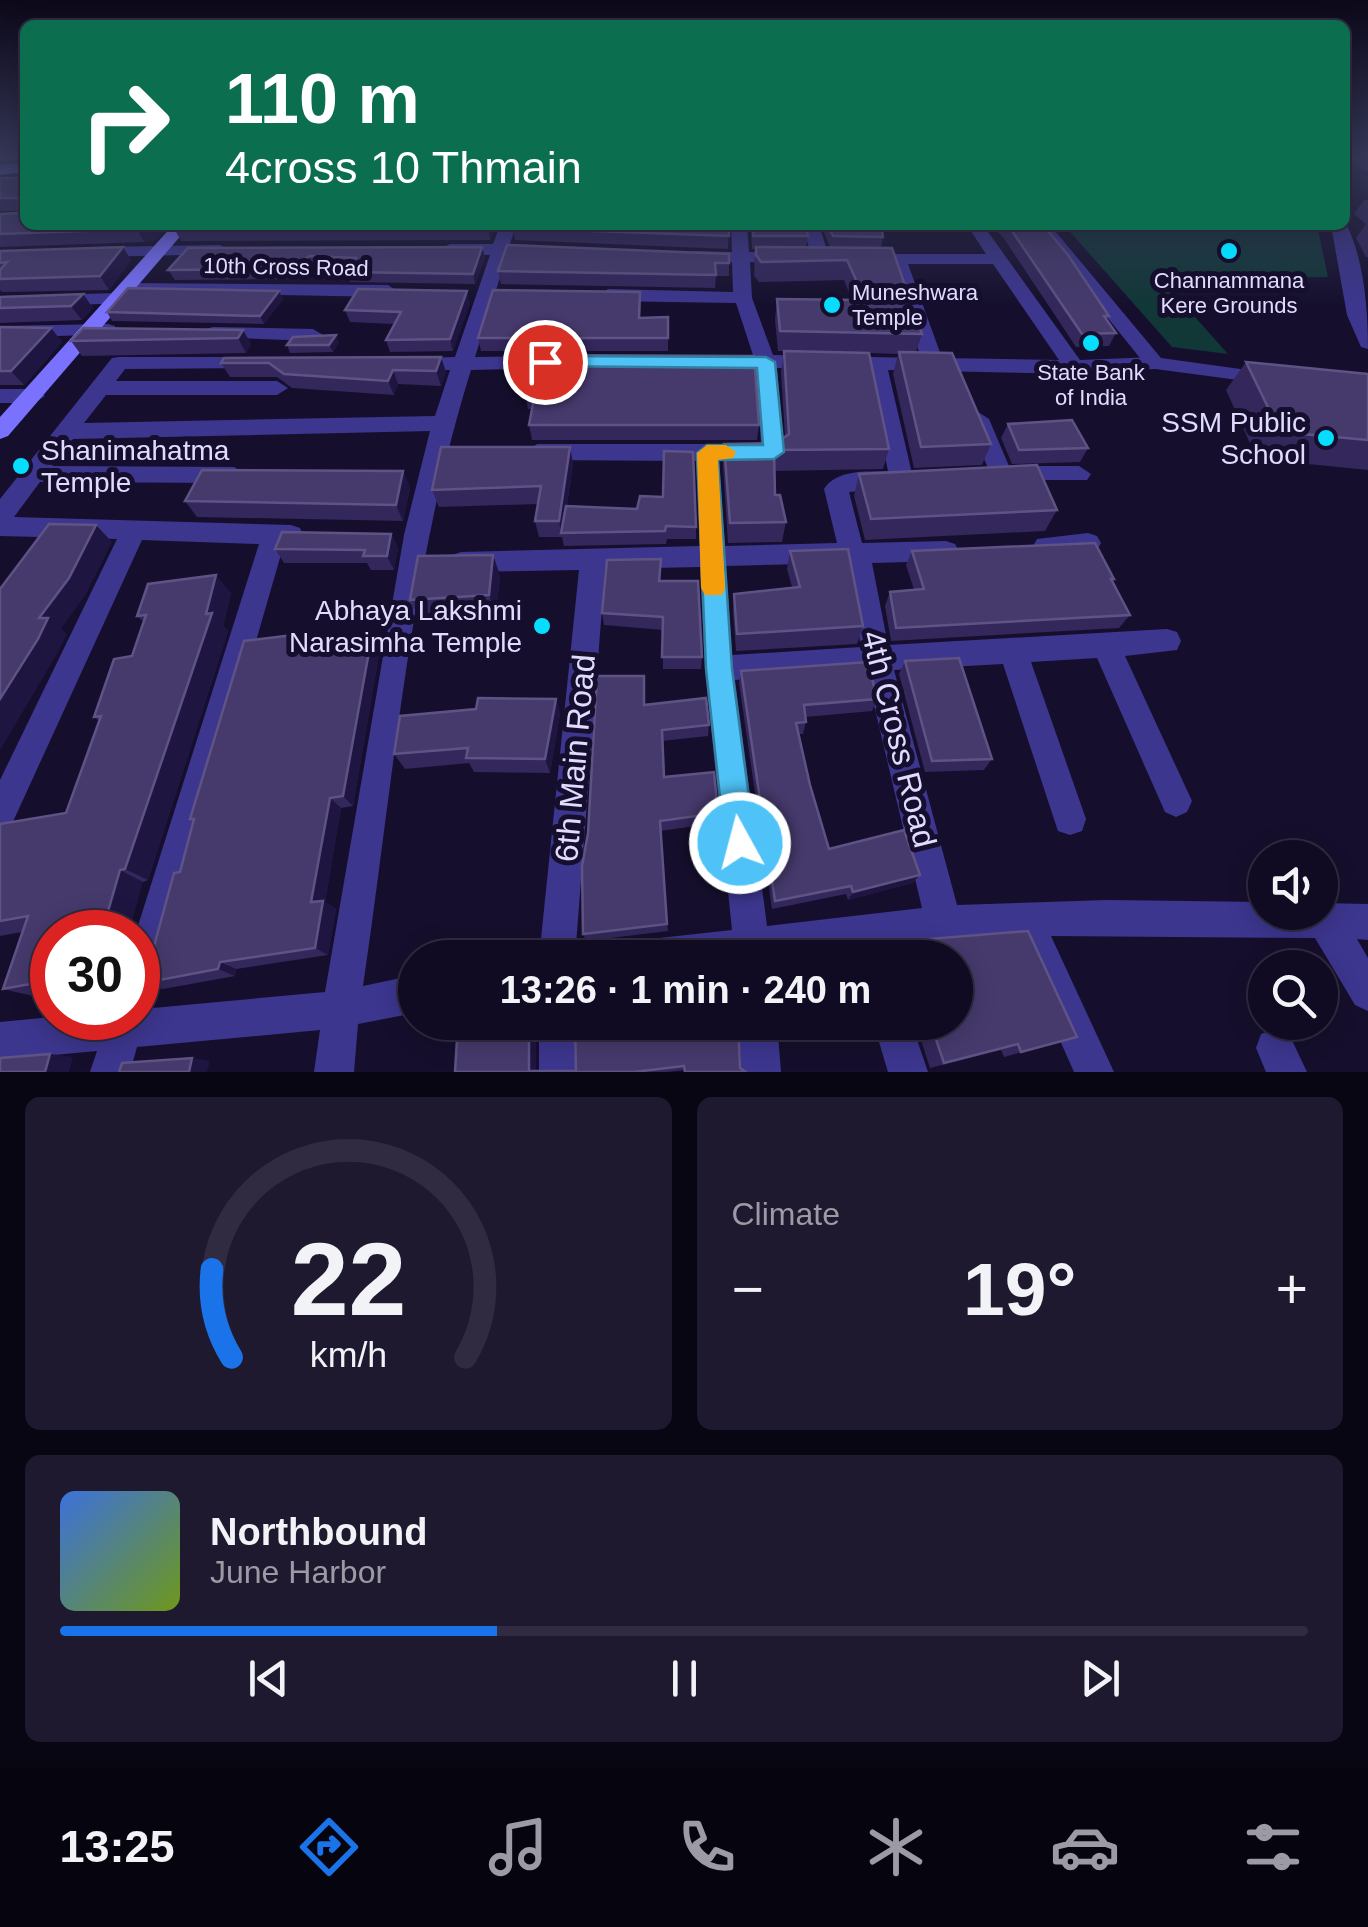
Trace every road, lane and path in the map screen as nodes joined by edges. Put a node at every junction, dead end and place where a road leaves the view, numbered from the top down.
1 (177, 230) edge
2 (507, 230) edge
3 (739, 230) edge
4 (813, 230) edge
5 (978, 230) edge
6 (1045, 230) edge
7 (1341, 230) edge
8 (1368, 234) edge
9 (502, 248) junction
10 (425, 249) edge
11 (158, 250) junction
12 (234, 250) edge
13 (561, 251) edge
14 (79, 253) edge
15 (679, 256) edge
16 (738, 258) junction
17 (821, 258) junction
18 (898, 259) junction
19 (998, 260) junction
20 (1360, 275) edge
21 (405, 291) edge
22 (124, 294) junction
23 (584, 295) edge
24 (743, 298) junction
25 (0, 302) edge
26 (91, 330) junction
27 (128, 331) edge
28 (0, 332) edge
29 (184, 332) edge
30 (1365, 332) edge
31 (314, 335) edge
32 (698, 360) edge
33 (585, 361) edge
34 (766, 362) junction
35 (273, 364) edge
36 (389, 364) edge
37 (466, 364) junction
38 (876, 364) junction
39 (1155, 364) junction
40 (1074, 367) junction
41 (955, 379) junction
42 (1289, 382) edge
43 (100, 388) junction
44 (278, 388) dead end
45 (0, 396) edge
46 (34, 396) junction
47 (443, 424) junction
48 (0, 431) edge
49 (67, 431) junction
50 (512, 452) edge
51 (707, 453) junction
52 (1001, 474) junction
53 (1079, 474) dead end
54 (251, 475) edge
55 (968, 475) edge
56 (30, 478) junction
57 (0, 481) edge
58 (0, 517) edge
59 (0, 526) edge
60 (134, 530) junction
61 (274, 535) junction
62 (310, 535) edge
63 (1088, 543) edge
64 (408, 545) junction
65 (1017, 547) edge
66 (965, 550) edge
67 (855, 554) junction
68 (711, 555) junction
69 (593, 558) junction
70 (1167, 641) dead end
71 (1106, 646) junction
72 (1013, 652) junction
73 (876, 655) junction
74 (719, 669) junction
75 (1176, 801) dead end
76 (0, 815) edge
77 (1070, 818) dead end
78 (160, 911) edge
79 (1024, 919) junction
80 (1248, 920) edge
81 (1338, 921) edge
82 (1368, 922) edge
83 (944, 924) junction
84 (1330, 930) edge
85 (559, 940) edge
86 (751, 940) edge
87 (889, 940) edge
88 (1368, 992) edge
89 (398, 997) edge
90 (341, 1009) junction
91 (160, 1021) edge
92 (30, 1037) edge
93 (120, 1040) edge
94 (558, 1040) edge
95 (759, 1040) edge
96 (898, 1040) edge
97 (0, 1041) edge
98 (110, 1072) edge
99 (334, 1072) edge
100 (559, 1072) edge
101 (762, 1072) edge
102 (908, 1072) edge
103 (1094, 1072) edge

1 - 11 main road
2 - 9 street
3 - 16 street
4 - 17 street
5 - 19 street
6 - 39 street
7 - 8 street
7 - 20 street
9 - 10 street
9 - 13 street
9 - 37 street
11 - 12 street
11 - 14 street
11 - 22 main road
15 - 16 street
16 - 17 street
16 - 24 street
17 - 18 street
18 - 19 street
18 - 41 street
19 - 40 street
20 - 30 street
21 - 22 street, 10th Cross Road
22 - 25 street, 10th Cross Road
22 - 26 main road
23 - 24 street
24 - 34 street
26 - 27 street
26 - 28 street
26 - 46 main road
29 - 31 street
32 - 34 street
33 - 37 street
34 - 38 street
34 - 51 street
35 - 43 street
36 - 37 street
37 - 47 street
38 - 41 street
38 - 67 street, 4th Cross Road
39 - 40 street
39 - 42 street
40 - 41 street
41 - 52 street
43 - 44 street
43 - 49 street
45 - 46 street
46 - 48 main road
47 - 49 street
47 - 64 street
49 - 56 street
50 - 51 street
51 - 68 street
52 - 53 street
52 - 55 street
54 - 56 street
56 - 57 street
56 - 58 street
59 - 60 street
60 - 61 street
60 - 76 street
61 - 62 street
61 - 78 street
63 - 65 street
64 - 69 street
64 - 90 street
66 - 67 street
67 - 68 street
67 - 73 street, 4th Cross Road
68 - 69 street
68 - 74 street
69 - 85 street, 6th Main Road
70 - 71 street
71 - 72 street
71 - 75 street
72 - 73 street
72 - 77 street
73 - 74 street
73 - 83 street, 4th Cross Road
74 - 86 street
79 - 80 street
79 - 83 street
79 - 103 street
81 - 82 street
83 - 87 street
84 - 88 street
89 - 90 street
90 - 91 street
90 - 99 street
92 - 97 street
93 - 98 street
94 - 100 street
95 - 101 street
96 - 102 street

